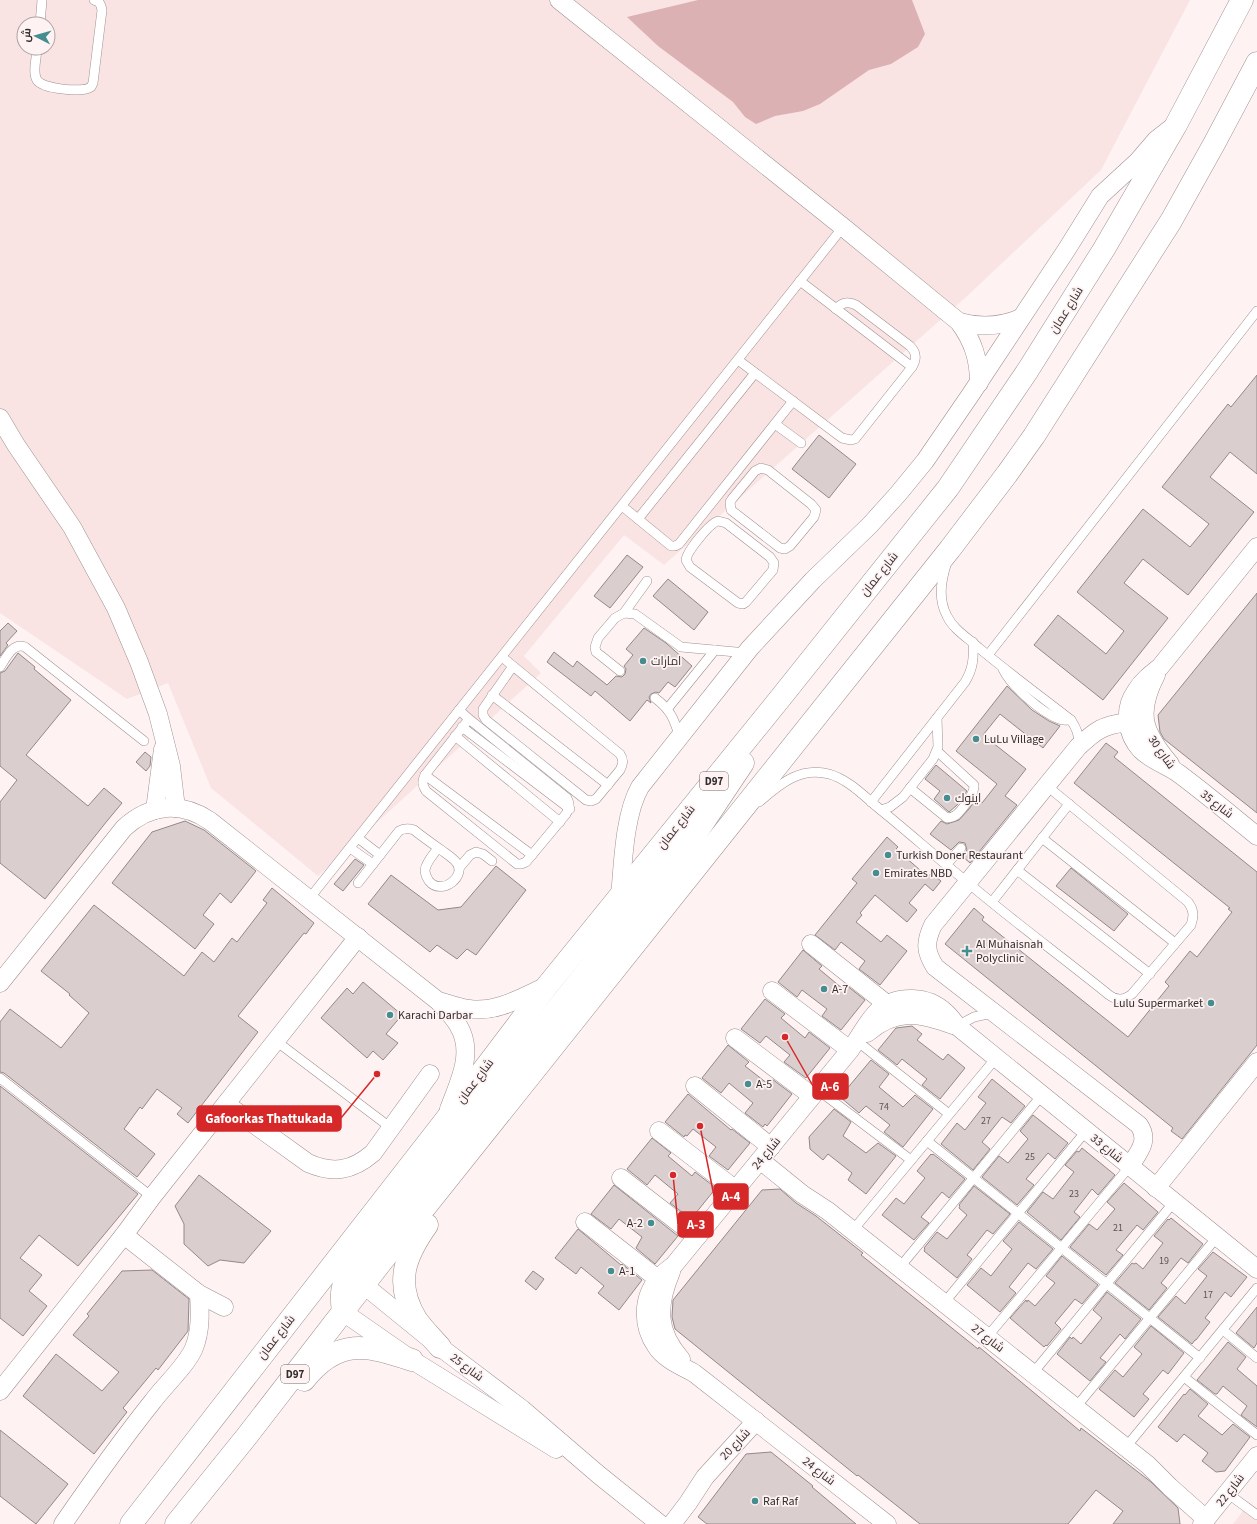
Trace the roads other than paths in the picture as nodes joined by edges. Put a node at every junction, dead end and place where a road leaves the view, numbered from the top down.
1 (42, 0) edge
2 (94, 0) edge
3 (559, 0) edge
4 (1242, 0) edge
5 (41, 16) edge
6 (37, 56) edge
7 (1257, 65) edge
8 (1176, 125) junction
9 (844, 227) junction
10 (800, 281) junction
11 (836, 309) junction
12 (1257, 311) edge
13 (1021, 318) junction
14 (959, 322) junction
15 (738, 360) junction
16 (912, 367) junction
17 (755, 373) junction
18 (979, 383) junction
19 (793, 401) junction
20 (0, 418) edge
21 (775, 424) junction
22 (801, 443) dead end
23 (749, 456) junction
24 (765, 469) junction
25 (622, 506) junction
26 (638, 519) junction
27 (743, 521) junction
28 (736, 531) junction
29 (950, 549) junction
30 (1254, 558) edge
31 (647, 581) dead end
32 (624, 613) junction
33 (973, 642) junction
34 (715, 650) junction
35 (747, 653) junction
36 (988, 655) junction
37 (502, 657) junction
38 (0, 666) edge
39 (513, 666) junction
40 (1160, 667) junction
41 (620, 671) dead end
42 (492, 695) junction
43 (655, 698) dead end
44 (778, 701) junction
45 (668, 708) junction
46 (459, 710) junction
47 (469, 718) junction
48 (937, 718) junction
49 (1128, 722) junction
50 (462, 727) junction
51 (455, 736) junction
52 (680, 738) junction
53 (165, 739) junction
54 (144, 741) dead end
55 (1078, 747) junction
56 (938, 752) junction
57 (1176, 772) junction
58 (425, 775) junction
59 (608, 785) junction
60 (1047, 786) junction
61 (910, 788) junction
62 (871, 802) junction
63 (1069, 804) junction
64 (176, 808) junction
65 (570, 809) junction
66 (155, 810) junction
67 (881, 810) junction
68 (560, 822) junction
69 (725, 830) junction
70 (1257, 836) edge
71 (358, 838) junction
72 (1042, 838) junction
73 (350, 848) junction
74 (438, 848) junction
75 (961, 848) dead end
76 (380, 855) junction
77 (532, 855) junction
78 (492, 861) dead end
79 (373, 864) junction
80 (946, 865) junction
81 (459, 868) junction
82 (1017, 870) junction
83 (358, 883) dead end
84 (968, 883) junction
85 (620, 897) junction
86 (309, 899) junction
87 (992, 902) junction
88 (358, 937) junction
89 (1175, 943) junction
90 (811, 944) dead end
91 (1150, 974) junction
92 (0, 983) edge
93 (547, 986) junction
94 (772, 991) dead end
95 (438, 1001) junction
96 (888, 1005) junction
97 (993, 1012) junction
98 (957, 1026) junction
99 (735, 1038) dead end
100 (276, 1041) junction
101 (853, 1046) junction
102 (996, 1058) junction
103 (1257, 1062) edge
104 (430, 1074) dead end
105 (0, 1078) edge
106 (695, 1086) dead end
107 (815, 1093) junction
108 (1042, 1095) junction
109 (226, 1104) junction
110 (949, 1114) junction
111 (444, 1122) junction
112 (391, 1128) junction
113 (659, 1131) dead end
114 (1086, 1131) junction
115 (927, 1141) junction
116 (472, 1148) junction
117 (767, 1152) junction
118 (911, 1160) junction
119 (1130, 1166) junction
120 (621, 1178) dead end
121 (973, 1178) junction
122 (1156, 1188) junction
123 (736, 1190) junction
124 (152, 1198) junction
125 (1174, 1202) junction
126 (1018, 1213) junction
127 (585, 1222) dead end
128 (853, 1230) junction
129 (124, 1235) junction
130 (698, 1237) junction
131 (1217, 1237) junction
132 (1062, 1248) junction
133 (674, 1265) junction
134 (900, 1267) junction
135 (1257, 1269) edge
136 (349, 1273) junction
137 (658, 1278) junction
138 (1107, 1283) junction
139 (1257, 1288) edge
140 (199, 1294) junction
141 (944, 1303) junction
142 (224, 1306) dead end
143 (343, 1312) junction
144 (1150, 1318) junction
145 (1222, 1330) junction
146 (987, 1337) junction
147 (440, 1347) junction
148 (1200, 1358) junction
149 (1257, 1358) edge
150 (412, 1360) junction
151 (694, 1373) junction
152 (1033, 1373) junction
153 (1184, 1377) junction
154 (0, 1390) edge
155 (1076, 1407) junction
156 (752, 1418) junction
157 (1257, 1435) edge
158 (247, 1436) junction
159 (1126, 1447) junction
160 (1254, 1466) edge
161 (599, 1475) junction
162 (1227, 1493) junction
163 (1257, 1515) edge
164 (1208, 1518) edge
165 (663, 1523) edge
166 (63, 1524) edge
167 (131, 1524) edge
168 (176, 1524) edge
169 (887, 1524) edge

1 - 5 lane
2 - 6 lane
3 - 9 street
4 - 8 main road, شارع عمان / D97
7 - 29 main road, شارع عمان / D97
8 - 13 street
8 - 44 main road, شارع عمان / D97
9 - 10 lane
9 - 14 street
10 - 11 lane
10 - 15 lane
11 - 16 lane
11 - 16 lane
12 - 36 lane
13 - 14 street
13 - 18 street
14 - 18 street
15 - 17 lane
15 - 25 lane
16 - 19 lane
17 - 19 lane
17 - 26 lane
18 - 35 street
19 - 21 lane
20 - 53 street
21 - 22 lane
21 - 23 lane
23 - 24 lane
23 - 26 lane
24 - 27 lane
24 - 27 lane
25 - 26 lane
25 - 37 lane
27 - 28 lane
28 - 28 lane
29 - 33 lane
29 - 69 main road, شارع عمان / D97
30 - 40 street, شارع 30
31 - 32 lane
32 - 34 lane
32 - 41 lane
33 - 36 lane
33 - 48 lane
34 - 35 lane
34 - 45 lane
35 - 52 street
36 - 55 lane
37 - 39 lane
37 - 46 lane
38 - 54 lane
39 - 42 lane
39 - 59 lane
40 - 49 street, شارع 30
40 - 57 street, شارع 30
42 - 59 lane
42 - 59 lane
43 - 45 lane
44 - 85 main road, شارع عمان / D97
44 - 136 main road
45 - 52 lane
46 - 47 lane
46 - 71 lane
47 - 50 lane
47 - 65 lane
48 - 56 lane
48 - 62 lane
49 - 55 street
49 - 57 street, شارع 30
50 - 51 lane
50 - 65 lane
51 - 58 lane
51 - 68 lane
52 - 85 street
53 - 64 street
53 - 66 street
55 - 60 street
56 - 61 lane
56 - 61 lane
57 - 70 street, شارع 35
58 - 77 lane
58 - 77 lane
60 - 63 lane
60 - 84 street
61 - 67 lane
62 - 67 lane
62 - 69 lane
63 - 72 lane
63 - 89 lane
64 - 66 street
64 - 86 street
65 - 68 lane
66 - 92 street
67 - 80 lane
68 - 77 lane
69 - 116 main road, شارع عمان / D97
71 - 73 lane
71 - 76 lane
72 - 82 lane
72 - 89 lane
73 - 79 lane
73 - 86 lane
74 - 76 lane
74 - 81 lane
74 - 81 lane
75 - 80 lane
76 - 79 lane
78 - 81 lane
79 - 83 lane
80 - 84 lane
82 - 87 lane
82 - 91 lane
84 - 87 lane
84 - 97 street
85 - 93 main road, شارع عمان / D97
86 - 88 street
87 - 91 lane
88 - 95 street
88 - 100 street
89 - 91 lane
90 - 96 street
93 - 95 street
93 - 111 main road, شارع عمان / D97
94 - 101 street
95 - 111 street
96 - 98 street, شارع 33
96 - 101 street, شارع 33
97 - 98 lane
97 - 119 street
98 - 101 street, شارع 33
98 - 102 street, شارع 33
99 - 107 street
100 - 109 street
100 - 112 lane
101 - 107 street, شارع 24
101 - 110 lane
102 - 108 street, شارع 33
102 - 110 lane
103 - 122 street
104 - 112 street
105 - 124 lane
106 - 117 street, شارع 27
107 - 117 street, شارع 24
107 - 118 lane
108 - 114 street, شارع 33
108 - 121 lane
109 - 112 street
109 - 124 street
110 - 115 lane
111 - 136 main road, شارع عمان / D97
113 - 123 street
114 - 119 street, شارع 33
114 - 126 lane
115 - 118 lane
115 - 121 lane
116 - 136 main road, شارع عمان / D97
116 - 147 main road
117 - 123 street, شارع 24
117 - 128 street, شارع 27
118 - 128 lane
119 - 122 street, شارع 33
119 - 132 lane
120 - 130 street
121 - 126 lane
121 - 134 lane
122 - 125 street, شارع 33
123 - 130 street, شارع 24
124 - 129 street
125 - 131 street, شارع 33
125 - 138 lane
126 - 132 lane
126 - 141 lane
127 - 137 street
128 - 134 street, شارع 27
129 - 140 street
129 - 154 street
130 - 133 street, شارع 24
131 - 135 street, شارع 33
131 - 144 lane
132 - 138 lane
132 - 146 lane
133 - 137 street, شارع 24
133 - 151 street, شارع 24
134 - 141 street, شارع 27
136 - 143 main road
136 - 147 street, شارع 25
136 - 167 main road, شارع عمان / D97
137 - 151 street, شارع 24
138 - 144 lane
138 - 152 lane
139 - 145 lane
140 - 142 street
140 - 166 street
141 - 146 street, شارع 27
143 - 150 street, شارع 25
143 - 158 main road, D97
144 - 148 lane
144 - 155 lane
145 - 148 lane
145 - 149 lane
146 - 152 street, شارع 27
147 - 161 street, شارع 25
148 - 153 lane
150 - 158 main road
150 - 161 street, شارع 25
151 - 156 street, شارع 24
152 - 155 street, شارع 27
153 - 157 lane
153 - 159 lane
155 - 159 street, شارع 27
156 - 165 street, شارع 20
156 - 169 street, شارع 24
158 - 168 main road, D97
159 - 164 street, شارع 27
160 - 162 street, شارع 22
161 - 165 street, شارع 25
162 - 163 lane
162 - 164 street, شارع 22

